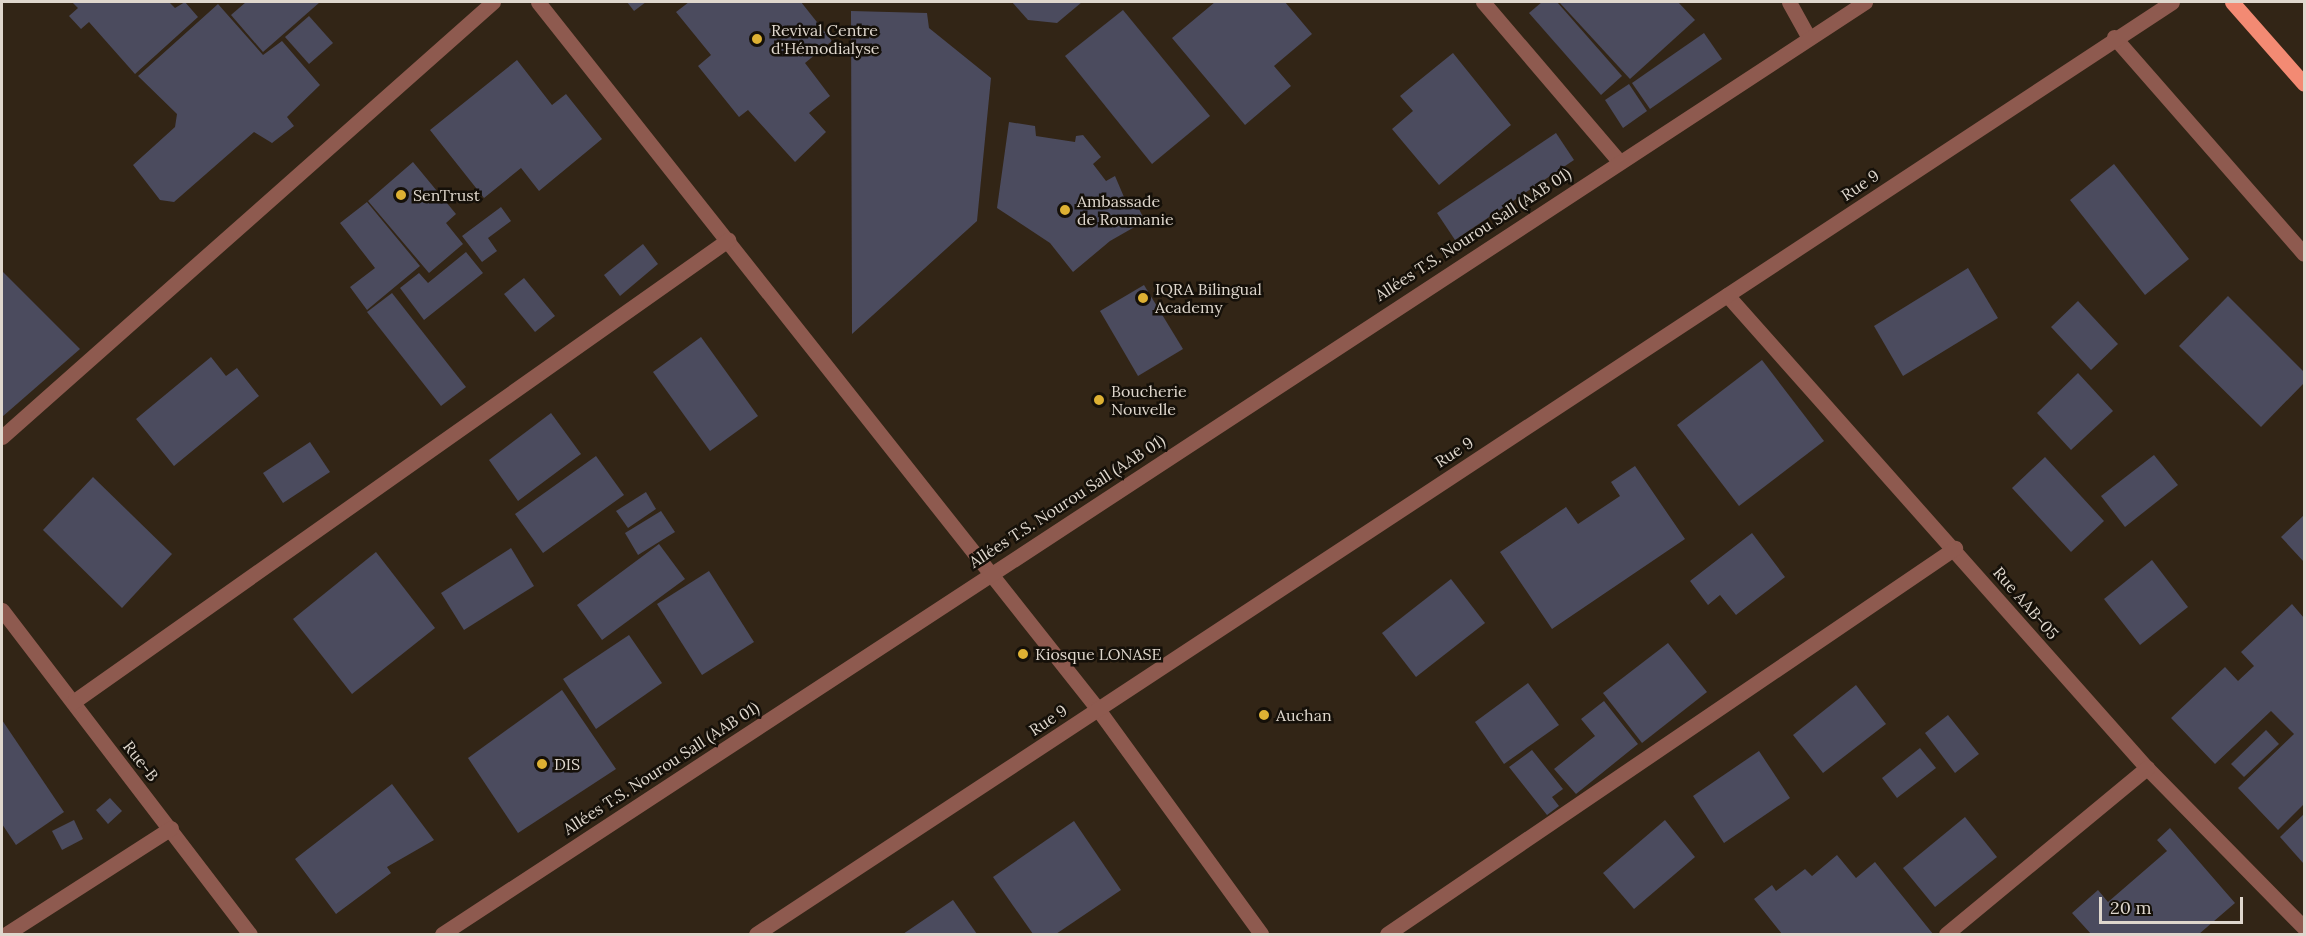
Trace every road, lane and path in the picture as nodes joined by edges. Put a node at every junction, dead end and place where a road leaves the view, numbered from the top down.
1 (493, 2) edge
2 (538, 2) edge
3 (1483, 2) edge
4 (1789, 2) edge
5 (1865, 2) edge
6 (2172, 2) edge
7 (2232, 2) edge
8 (1808, 36) junction
9 (2114, 37) junction
10 (2304, 84) edge
11 (1618, 160) junction
12 (728, 240) junction
13 (2304, 254) edge
14 (1727, 295) junction
15 (2, 437) edge
16 (1955, 548) junction
17 (990, 573) junction
18 (2, 610) edge
19 (73, 702) junction
20 (1097, 708) junction
21 (2146, 768) junction
22 (171, 828) junction
23 (2304, 928) edge
24 (6, 934) edge
25 (250, 934) edge
26 (442, 934) edge
27 (756, 934) edge
28 (1261, 934) edge
29 (1387, 934) edge
30 (1946, 934) edge

1 - 15 street
2 - 12 street
3 - 11 street
4 - 8 street
5 - 8 street, Allées T.S. Nourou Sall (AAB 01)
6 - 9 street, Rue 9
7 - 10 main road
8 - 11 street, Allées T.S. Nourou Sall (AAB 01)
9 - 13 street
9 - 14 street, Rue 9
11 - 17 street, Allées T.S. Nourou Sall (AAB 01)
12 - 17 street
12 - 19 street
14 - 16 street, Rue AAB-05
14 - 20 street, Rue 9
16 - 21 street, Rue AAB-05
16 - 29 street
17 - 20 street
17 - 26 street, Allées T.S. Nourou Sall (AAB 01)
18 - 19 street, Rue-B
19 - 22 street, Rue-B
20 - 27 street, Rue 9
20 - 28 street
21 - 23 street, Rue AAB-05
21 - 30 street
22 - 24 street
22 - 25 street, Rue-B

